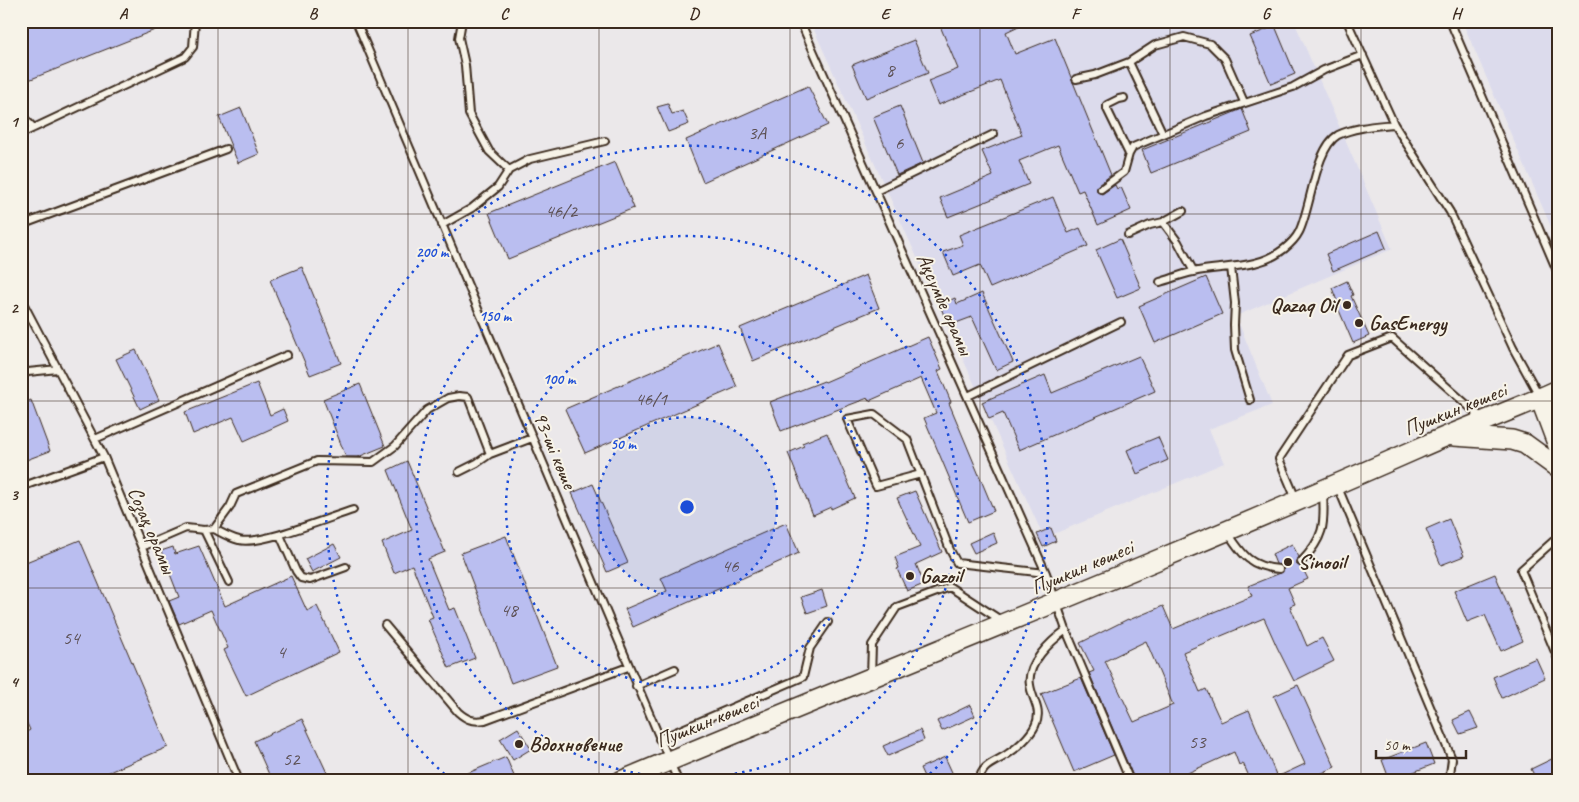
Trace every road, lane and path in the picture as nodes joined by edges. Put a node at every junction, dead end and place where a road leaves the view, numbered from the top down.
1 (195, 21) edge
2 (356, 21) edge
3 (462, 21) edge
4 (800, 21) edge
5 (1347, 21) edge
6 (1450, 21) edge
7 (1363, 56) junction
8 (1129, 62) junction
9 (1076, 79) dead end
10 (1124, 98) dead end
11 (1244, 102) junction
12 (21, 115) edge
13 (1394, 124) junction
14 (34, 128) junction
15 (21, 134) edge
16 (994, 134) dead end
17 (1163, 134) junction
18 (605, 141) dead end
19 (226, 149) dead end
20 (1129, 154) junction
21 (509, 170) junction
22 (1101, 189) dead end
23 (876, 191) junction
24 (1183, 211) dead end
25 (1163, 222) junction
26 (21, 225) edge
27 (442, 225) junction
28 (1128, 235) dead end
29 (1231, 267) junction
30 (1194, 272) junction
31 (1558, 273) edge
32 (1160, 282) dead end
33 (21, 299) edge
34 (1121, 322) dead end
35 (287, 355) dead end
36 (58, 369) junction
37 (21, 376) edge
38 (1558, 390) edge
39 (968, 396) junction
40 (1540, 398) junction
41 (1250, 400) dead end
42 (1486, 421) junction
43 (1446, 436) junction
44 (532, 438) junction
45 (95, 439) junction
46 (1558, 446) edge
47 (490, 454) junction
48 (104, 457) junction
49 (1558, 468) edge
50 (459, 472) dead end
51 (921, 474) junction
52 (21, 487) edge
53 (1329, 487) junction
54 (1297, 501) junction
55 (353, 510) dead end
56 (214, 529) junction
57 (204, 530) junction
58 (1226, 530) junction
59 (280, 535) junction
60 (1558, 537) edge
61 (142, 547) junction
62 (1301, 562) dead end
63 (346, 567) dead end
64 (1279, 569) dead end
65 (1046, 573) junction
66 (229, 582) dead end
67 (1057, 602) junction
68 (828, 622) dead end
69 (1004, 622) junction
70 (385, 625) dead end
71 (1066, 630) junction
72 (1558, 659) edge
73 (628, 667) junction
74 (675, 669) dead end
75 (871, 677) junction
76 (636, 686) junction
77 (659, 740) junction
78 (668, 761) junction
79 (239, 781) edge
80 (621, 781) edge
81 (678, 781) edge
82 (979, 781) edge
83 (1130, 781) edge
84 (1446, 781) edge

1 - 14 lane
2 - 27 lane, 93-ші көше
3 - 21 lane
4 - 23 lane, Ақсүмбе орамы
5 - 7 lane
6 - 31 lane
7 - 11 lane
7 - 13 lane
8 - 9 lane
8 - 11 lane
8 - 17 lane
10 - 20 lane
11 - 17 lane
12 - 14 lane
13 - 29 lane
13 - 40 lane
14 - 15 lane
16 - 23 lane
17 - 20 lane
18 - 21 lane
19 - 26 lane
20 - 22 lane
21 - 27 lane
23 - 39 lane, Ақсүмбе орамы
24 - 25 lane
25 - 28 lane
25 - 30 lane
27 - 44 lane, 93-ші көше
29 - 30 lane
29 - 41 lane
30 - 32 lane
33 - 36 lane, Созақ орамы
34 - 39 lane
35 - 45 lane
36 - 37 lane
36 - 45 lane, Созақ орамы
38 - 40 main road, Пушкин көшесі
39 - 65 lane, Ақсүмбе орамы
40 - 42 main road, Пушкин көшесі
40 - 46 main road
42 - 43 main road, Пушкин көшесі
42 - 54 lane
43 - 49 main road
43 - 53 main road, Пушкин көшесі
44 - 47 lane
44 - 73 lane, 93-ші көше
45 - 48 lane, Созақ орамы
47 - 50 lane
47 - 56 lane
48 - 52 lane
48 - 61 lane, Созақ орамы
51 - 51 lane
51 - 65 lane
53 - 54 main road, Пушкин көшесі
53 - 62 lane
53 - 84 lane
54 - 58 main road, Пушкин көшесі
55 - 59 lane
56 - 57 lane
56 - 59 lane
57 - 61 lane
57 - 66 lane
58 - 64 lane
58 - 67 main road, Пушкин көшесі
59 - 63 lane
60 - 72 lane
61 - 79 lane, Созақ орамы
65 - 67 lane, Ақсүмбе орамы
67 - 69 main road, Пушкин көшесі
67 - 71 lane, Ақсүмбе орамы
68 - 77 lane
69 - 75 main road, Пушкин көшесі
69 - 75 lane
70 - 73 lane
71 - 82 lane
71 - 83 lane, Ақсүмбе орамы
73 - 76 lane, 93-ші көше
74 - 76 lane
75 - 78 main road, Пушкин көшесі
76 - 77 lane, 93-ші көше
77 - 78 lane, 93-ші көше
78 - 80 main road, Пушкин көшесі
78 - 81 lane, 93-ші көше

